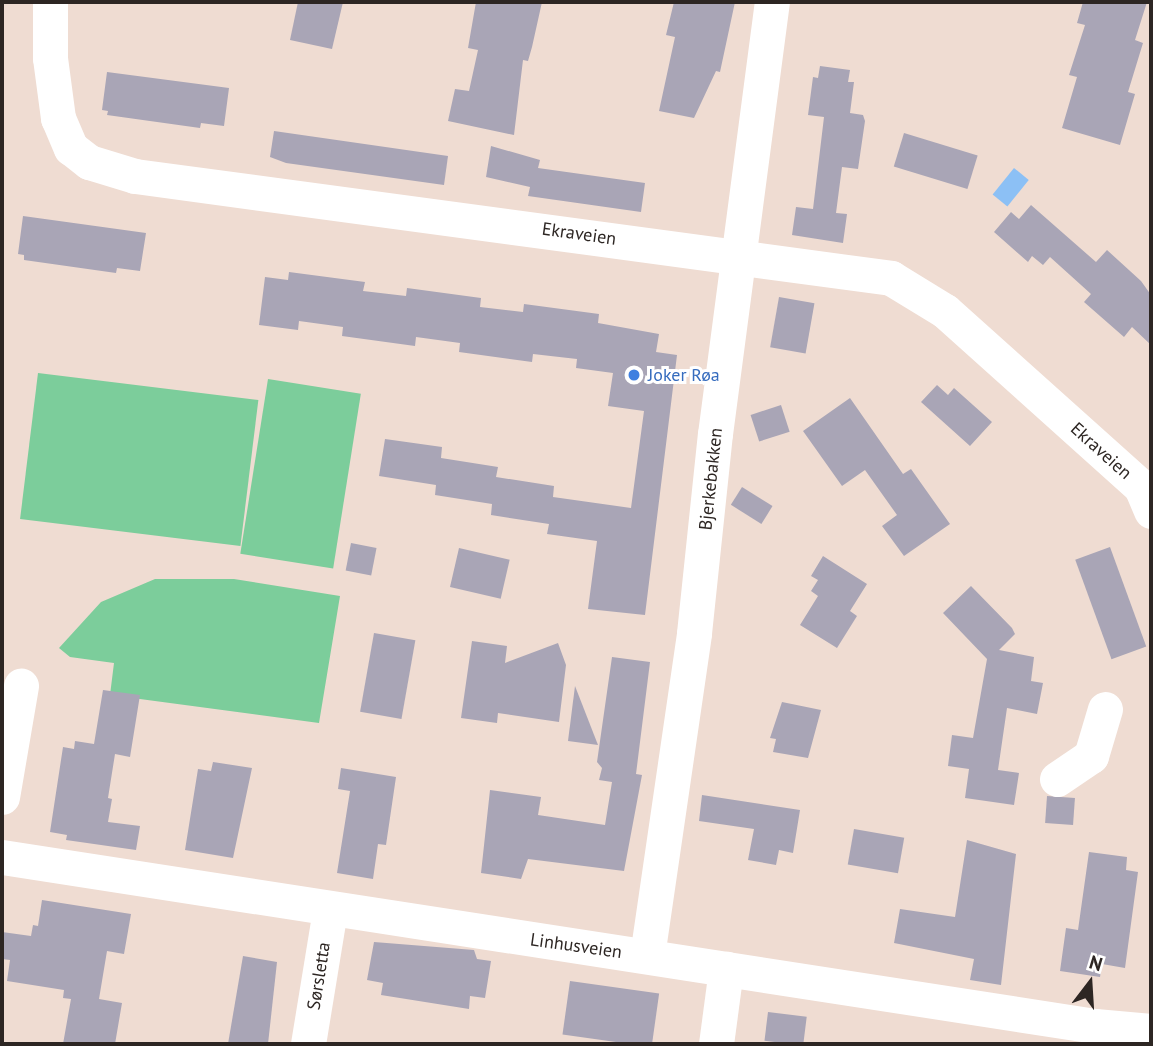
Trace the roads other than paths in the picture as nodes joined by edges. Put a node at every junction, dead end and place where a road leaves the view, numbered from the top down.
1 (50, 2) edge
2 (772, 2) edge
3 (740, 256) junction
4 (1151, 511) edge
5 (21, 686) dead end
6 (1105, 709) dead end
7 (1058, 779) dead end
8 (2, 797) edge
9 (2, 857) edge
10 (330, 909) junction
11 (647, 956) junction
12 (726, 969) junction
13 (1151, 1031) edge
14 (308, 1044) edge
15 (716, 1044) edge

1 - 3 street, Ekraveien
2 - 3 street, Bjerkebakken
3 - 4 street, Ekraveien
3 - 11 street, Bjerkebakken
5 - 8 street
6 - 7 street
9 - 10 street, Linhusveien
10 - 11 street, Linhusveien
10 - 14 street, Sørsletta
11 - 12 street, Linhusveien
12 - 13 street, Linhusveien
12 - 15 street

